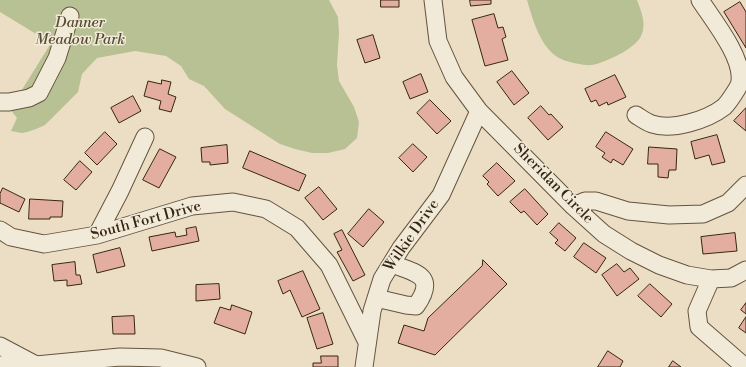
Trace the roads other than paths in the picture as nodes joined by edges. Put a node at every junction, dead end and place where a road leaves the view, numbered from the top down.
1 (433, 0) edge
2 (700, 0) edge
3 (70, 16) dead end
4 (0, 102) edge
5 (480, 111) junction
6 (636, 115) dead end
7 (146, 137) dead end
8 (746, 185) edge
9 (573, 206) junction
10 (0, 230) edge
11 (97, 235) junction
12 (392, 264) junction
13 (746, 270) edge
14 (711, 279) junction
15 (376, 298) junction
16 (368, 342) junction
17 (0, 346) edge
18 (0, 365) edge
19 (36, 366) edge
20 (197, 367) edge
21 (364, 367) edge
22 (745, 367) edge

1 - 5 street, Sheridan Circle
2 - 6 street
3 - 4 street
5 - 9 street, Sheridan Circle
5 - 12 street, Wilkie Drive
7 - 11 street
8 - 9 street
9 - 14 street, Sheridan Circle
10 - 11 street, South Fort Drive
11 - 16 street, South Fort Drive
12 - 15 street, Wilkie Drive
12 - 15 street
13 - 14 street, Sheridan Circle
14 - 22 street
15 - 16 street, Wilkie Drive
16 - 21 street, Wilkie Drive
17 - 19 street
18 - 19 street
19 - 20 street

